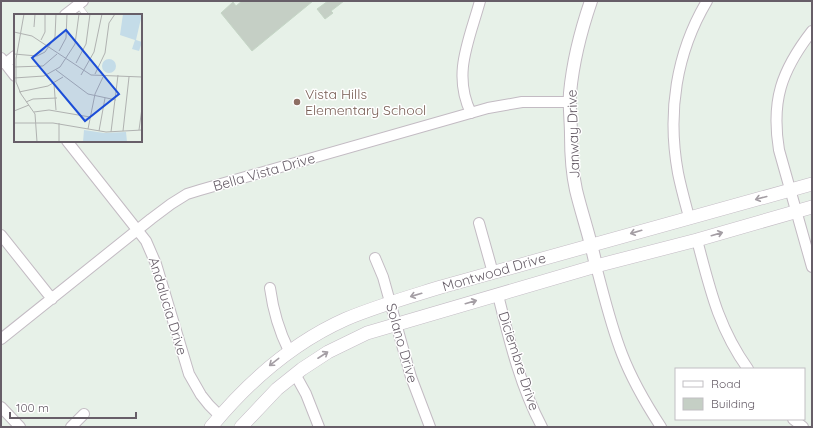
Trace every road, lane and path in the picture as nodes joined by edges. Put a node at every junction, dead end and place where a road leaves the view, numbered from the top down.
1 (480, 1) edge
2 (591, 1) edge
3 (707, 1) edge
4 (80, 3) edge
5 (66, 14) edge
6 (86, 14) edge
7 (812, 31) edge
8 (14, 56) edge
9 (3, 61) edge
10 (14, 75) edge
11 (570, 102) junction
12 (471, 114) junction
13 (68, 142) edge
14 (812, 184) edge
15 (790, 190) junction
16 (812, 207) edge
17 (797, 211) junction
18 (689, 217) junction
19 (479, 223) dead end
20 (138, 230) junction
21 (1, 235) edge
22 (697, 240) junction
23 (592, 244) junction
24 (375, 258) dead end
25 (596, 266) junction
26 (812, 267) edge
27 (493, 273) junction
28 (270, 288) dead end
29 (498, 295) junction
30 (52, 299) junction
31 (391, 302) junction
32 (396, 323) junction
33 (1, 339) edge
34 (289, 351) junction
35 (747, 368) edge
36 (296, 374) junction
37 (1, 407) edge
38 (84, 414) dead end
39 (220, 416) junction
40 (794, 420) edge
41 (20, 427) edge
42 (71, 427) edge
43 (211, 427) edge
44 (241, 427) edge
45 (319, 427) edge
46 (430, 427) edge
47 (542, 427) edge
48 (661, 427) edge
49 (803, 427) edge

1 - 12 street
2 - 11 street, Janway Drive
3 - 18 street
4 - 5 street
4 - 6 lane
7 - 15 street
8 - 9 street
9 - 10 street
11 - 12 street, Bella Vista Drive
11 - 23 street, Janway Drive
12 - 20 street, Bella Vista Drive
13 - 20 street, Andalucia Drive
14 - 15 main road, Montwood Drive
15 - 17 street
15 -> 18 main road, Montwood Drive
16 - 17 main road, Montwood Drive
22 -> 17 main road, Montwood Drive
17 - 26 street
18 -> 23 main road, Montwood Drive
19 - 27 street
20 - 30 street, Bella Vista Drive
20 - 39 street, Andalucia Drive
21 - 30 street
22 - 25 main road, Montwood Drive
22 - 35 street
23 - 25 street, Janway Drive
23 - 27 main road, Montwood Drive
24 - 31 street, Solano Drive
25 - 29 main road, Montwood Drive
25 - 48 street
27 -> 31 main road, Montwood Drive
28 - 34 street
32 -> 29 main road, Montwood Drive
29 - 47 street, Diciembre Drive
30 - 33 street, Bella Vista Drive
31 - 32 street, Solano Drive
31 - 34 main road, Montwood Drive
36 -> 32 main road, Montwood Drive
32 - 46 street, Solano Drive
34 -> 39 main road, Montwood Drive
36 - 44 main road, Montwood Drive
36 - 45 street
37 - 41 street
38 - 42 street
39 - 43 main road, Montwood Drive
40 - 49 street

